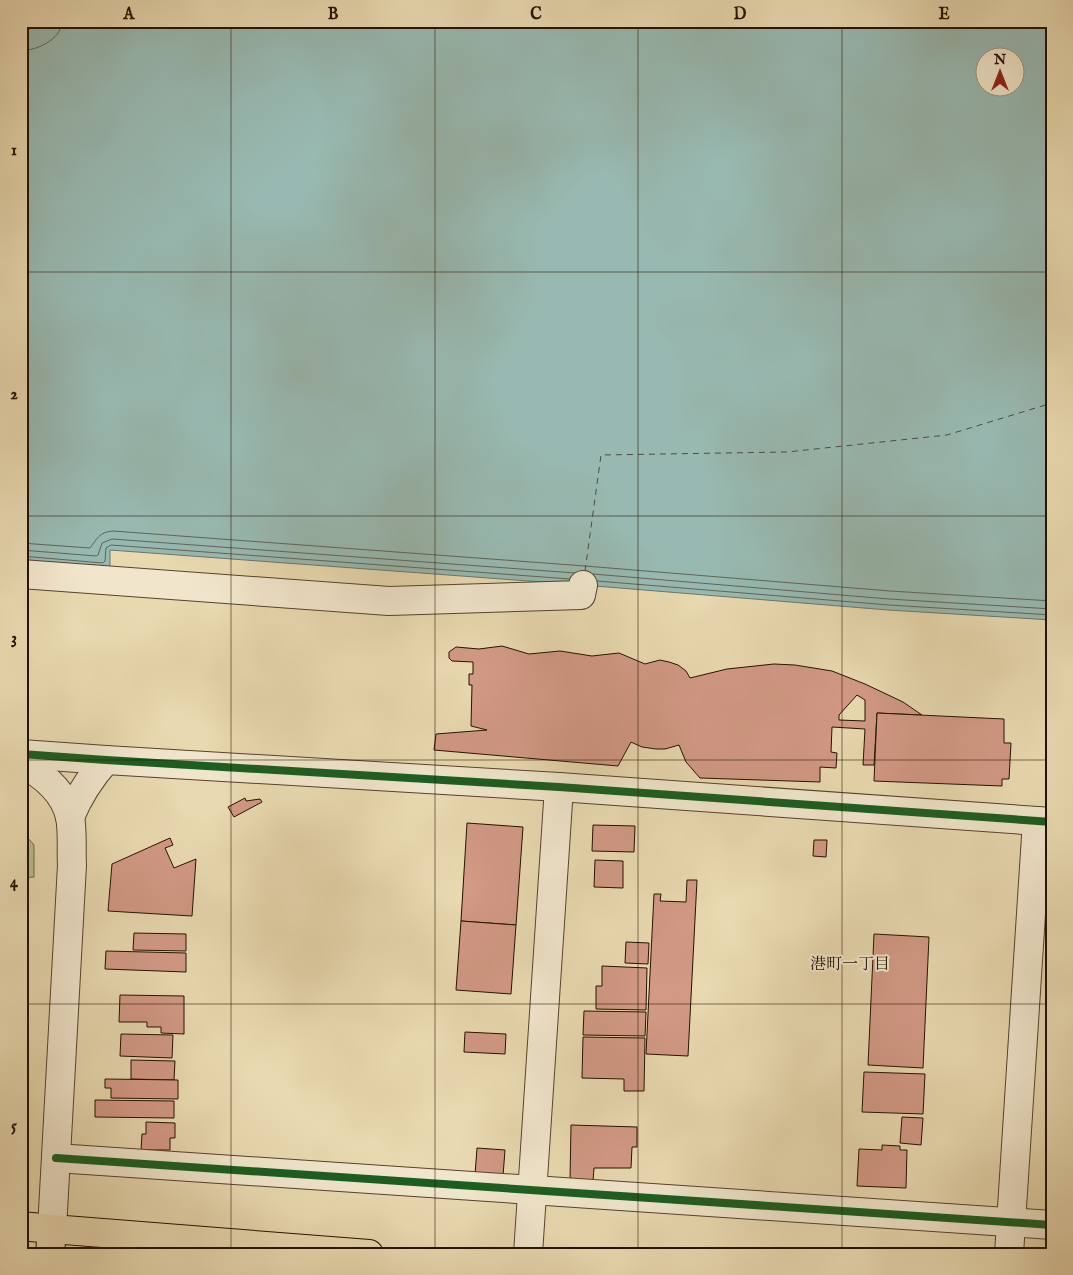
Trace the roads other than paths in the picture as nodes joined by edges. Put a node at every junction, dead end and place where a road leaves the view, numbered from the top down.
1 (21, 574) edge
2 (583, 585) dead end
3 (21, 754) edge
4 (106, 760) junction
5 (21, 763) edge
6 (559, 787) junction
7 (70, 818) junction
8 (1044, 821) edge
9 (56, 1158) junction
10 (533, 1189) junction
11 (1011, 1222) junction
12 (1052, 1225) edge
13 (21, 1226) edge
14 (51, 1241) edge
15 (369, 1254) edge
16 (528, 1254) edge
17 (1009, 1254) edge

1 - 2 street
3 - 4 street
4 - 6 street
4 - 7 street
5 - 7 street
6 - 8 street
6 - 10 street
7 - 9 street
8 - 11 street
9 - 10 street
9 - 14 street
10 - 11 street
10 - 16 street
11 - 12 street
11 - 17 street
13 - 14 main road
14 - 15 main road

